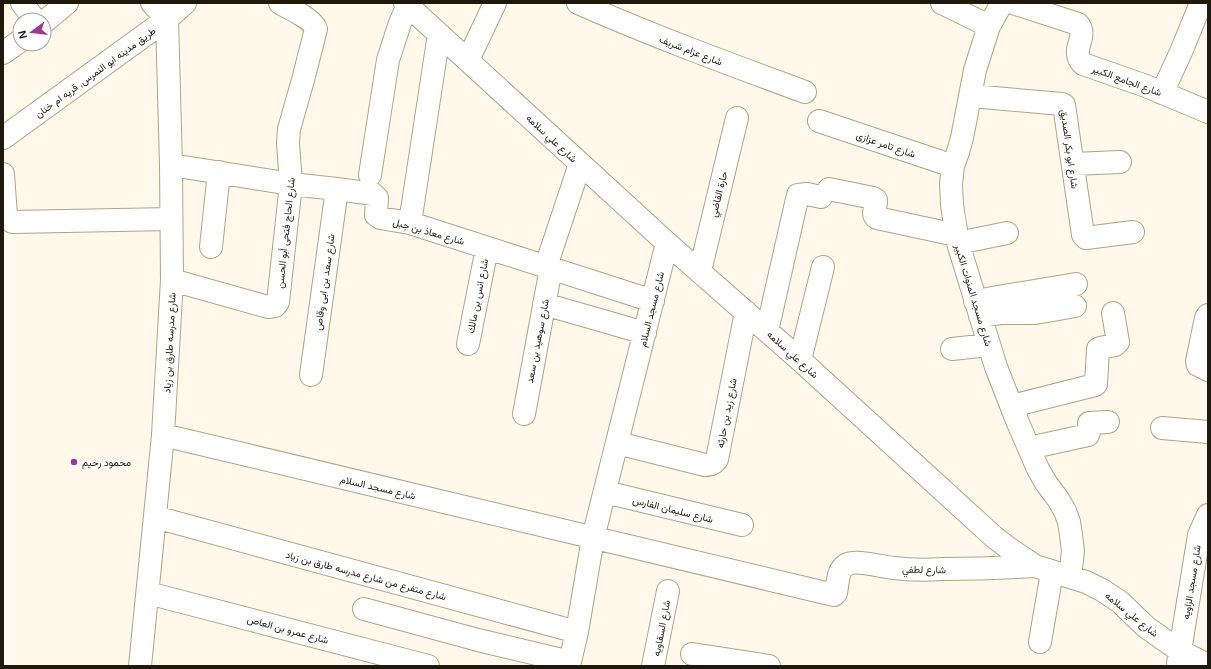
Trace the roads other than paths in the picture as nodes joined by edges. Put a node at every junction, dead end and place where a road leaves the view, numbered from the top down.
1 (22, 3) edge
2 (67, 3) edge
3 (152, 3) edge
4 (185, 3) edge
5 (280, 3) edge
6 (495, 3) edge
7 (578, 3) edge
8 (942, 3) edge
9 (1002, 3) edge
10 (1013, 3) edge
11 (406, 4) edge
12 (1203, 5) edge
13 (29, 12) edge
14 (52, 15) edge
15 (167, 19) junction
16 (989, 26) junction
17 (439, 34) junction
18 (12, 47) edge
19 (3, 53) edge
20 (468, 60) junction
21 (805, 92) dead end
22 (1162, 93) junction
23 (971, 96) junction
24 (1208, 112) edge
25 (737, 118) dead end
26 (819, 121) dead end
27 (3, 138) edge
28 (1120, 162) dead end
29 (580, 164) junction
30 (1073, 164) junction
31 (172, 165) junction
32 (953, 166) junction
33 (219, 172) junction
34 (3, 174) edge
35 (370, 175) dead end
36 (291, 184) junction
37 (337, 189) junction
38 (171, 219) junction
39 (410, 223) junction
40 (1133, 232) dead end
41 (1007, 233) dead end
42 (957, 239) junction
43 (668, 243) junction
44 (211, 247) dead end
45 (487, 248) junction
46 (548, 267) junction
47 (823, 267) dead end
48 (700, 271) junction
49 (172, 280) junction
50 (1076, 284) dead end
51 (653, 301) junction
52 (544, 304) junction
53 (1075, 306) dead end
54 (978, 309) junction
55 (746, 312) junction
56 (1113, 313) dead end
57 (1208, 315) edge
58 (767, 331) junction
59 (645, 333) junction
60 (468, 344) dead end
61 (989, 345) junction
62 (952, 349) dead end
63 (800, 360) junction
64 (1208, 370) edge
65 (311, 375) dead end
66 (1012, 406) junction
67 (524, 414) dead end
68 (1108, 422) dead end
69 (1162, 428) dead end
70 (1208, 432) edge
71 (163, 435) junction
72 (617, 443) junction
73 (1029, 448) junction
74 (605, 492) junction
75 (1208, 515) edge
76 (155, 517) junction
77 (742, 526) dead end
78 (1204, 537) edge
79 (593, 538) junction
80 (1052, 572) junction
81 (668, 591) dead end
82 (148, 593) junction
83 (836, 594) joint
84 (364, 609) dead end
85 (577, 632) junction
86 (1040, 642) dead end
87 (692, 654) dead end
88 (365, 658) edge
89 (1178, 659) edge
90 (405, 663) edge
91 (570, 664) edge
92 (143, 665) edge
93 (1208, 665) edge
94 (428, 666) edge
95 (654, 666) edge
96 (769, 666) edge

1 - 13 street
2 - 14 street
3 - 15 street
4 - 15 street, طريق مدينه ابو النمرس, قريه ام خنان
5 - 36 street, شارع الحاج فتحى أبو الحسن
6 - 20 street
7 - 21 street, شارع عزام شريف
8 - 16 street
9 - 16 street, شارع مسجد المنوات الكبير
10 - 22 street, شارع الجامع الكبير
11 - 17 street, شارع علي سلامه
11 - 35 street
12 - 22 street
15 - 27 street, طريق مدينه ابو النمرس, قريه ام خنان
15 - 31 street, شارع مدرسه طارق بن زياد
16 - 23 street, شارع مسجد المنوات الكبير
17 - 20 street, شارع علي سلامه
17 - 39 street
18 - 19 street
20 - 29 street, شارع علي سلامه
22 - 24 street, شارع الجامع الكبير
23 - 30 street, شارع ابو بكر الصديق
23 - 32 street, شارع مسجد المنوات الكبير
25 - 48 street, حارة القاضي
26 - 32 street, شارع تامر عزازى
28 - 30 street
29 - 43 street, شارع علي سلامه
29 - 46 street, شارع سوهيد بن سعد
30 - 40 street, شارع ابو بكر الصديق
31 - 33 street, شارع معاذ بن جبل
31 - 38 street, شارع مدرسه طارق بن زياد
32 - 42 street, شارع مسجد المنوات الكبير
33 - 36 street, شارع معاذ بن جبل
33 - 44 street
34 - 38 street
36 - 37 street, شارع معاذ بن جبل
36 - 49 street, شارع الحاج فتحى أبو الحسن
37 - 39 street, شارع معاذ بن جبل
37 - 65 street, شارع سعد بن ابى وقاص
38 - 49 street, شارع مدرسه طارق بن زياد
39 - 45 street, شارع معاذ بن جبل
41 - 42 street
42 - 54 street, شارع مسجد المنوات الكبير
42 - 58 street
43 - 48 street, شارع علي سلامه
43 - 51 street, شارع مسجد السلام
45 - 46 street, شارع معاذ بن جبل
45 - 60 street, شارع انس بن مالك
46 - 51 street, شارع معاذ بن جبل
46 - 52 street, شارع سوهيد بن سعد
47 - 63 street
48 - 55 street, شارع علي سلامه
49 - 71 street, شارع مدرسه طارق بن زياد
50 - 54 street
51 - 59 street, شارع مسجد السلام
52 - 59 street
52 - 67 street, شارع سوهيد بن سعد
53 - 54 street
54 - 61 street, شارع مسجد المنوات الكبير
55 - 58 street, شارع علي سلامه
55 - 72 street, شارع زيد بن حارثه
56 - 66 street
57 - 64 street
58 - 63 street, شارع علي سلامه
59 - 72 street, شارع مسجد السلام
61 - 62 street
61 - 66 street, شارع مسجد المنوات الكبير
63 - 80 street, شارع علي سلامه
66 - 73 street, شارع مسجد المنوات الكبير
68 - 73 street
69 - 70 street
71 - 76 street, شارع مدرسه طارق بن زياد
71 - 79 street, شارع مسجد السلام
72 - 74 street, شارع مسجد السلام
73 - 80 street, شارع مسجد المنوات الكبير
74 - 77 street, شارع سليمان الفارس
74 - 79 street, شارع مسجد السلام
75 - 78 street, شارع مسجد الزاويه
76 - 82 street, شارع مدرسه طارق بن زياد
76 - 85 street, شارع متفرع من شارع مدرسه طارق بن زياد
78 - 89 street, شارع مسجد الزاويه
79 - 83 street, شارع مسجد السلام
79 - 85 street, شارع مسجد السلام
80 - 83 street, شارع لطفي
80 - 86 street, شارع مسجد المنوات الكبير
80 - 89 street, شارع علي سلامه
81 - 95 street, شارع السقاويه
82 - 88 street, شارع عمرو بن العاص
82 - 92 street, شارع مدرسه طارق بن زياد
84 - 91 street
85 - 91 street, شارع مسجد السلام
87 - 96 street
88 - 90 street, شارع عمرو بن العاص
89 - 93 street, شارع علي سلامه
90 - 94 street, شارع عمرو بن العاص

